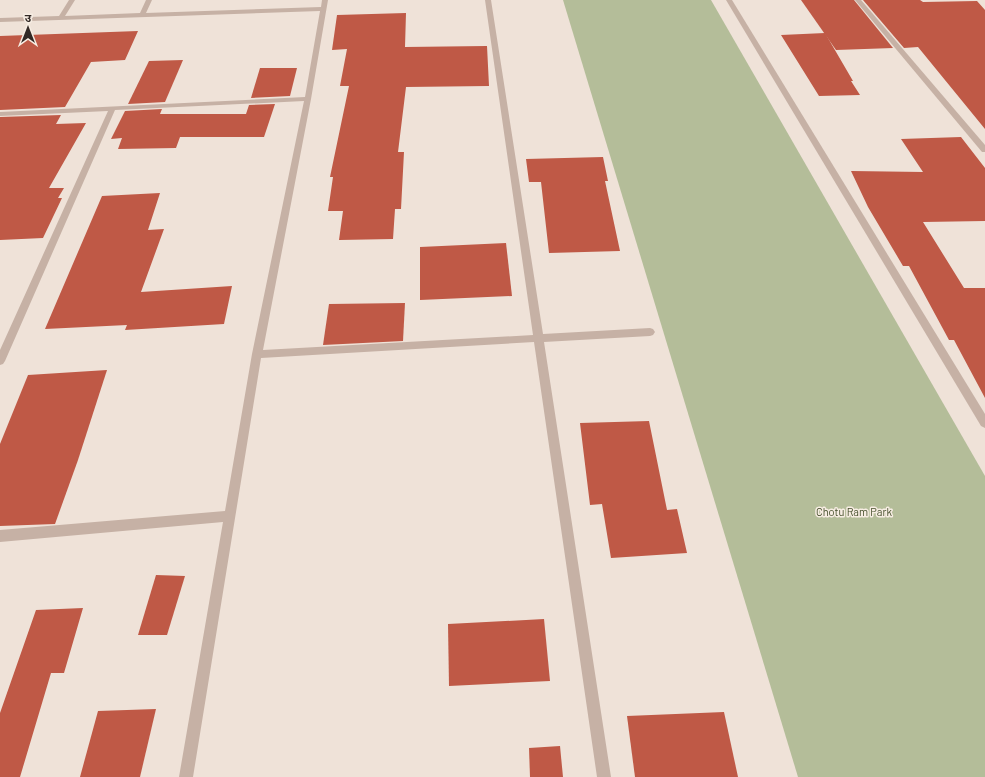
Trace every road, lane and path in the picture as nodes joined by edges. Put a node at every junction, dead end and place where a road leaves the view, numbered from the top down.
1 (72, 0) edge
2 (149, 0) edge
3 (488, 0) edge
4 (729, 0) edge
5 (858, 0) edge
6 (324, 5) edge
7 (142, 15) junction
8 (61, 18) junction
9 (0, 20) edge
10 (308, 99) junction
11 (113, 108) junction
12 (0, 114) edge
13 (985, 150) edge
14 (650, 332) dead end
15 (538, 338) junction
16 (256, 354) junction
17 (0, 362) edge
18 (985, 422) edge
19 (230, 516) junction
20 (0, 536) edge
21 (186, 777) edge
22 (604, 777) edge

1 - 8 street
2 - 7 street
3 - 15 street
4 - 18 street
5 - 13 street
6 - 7 street
6 - 10 street
7 - 8 street
8 - 9 street
10 - 11 street
10 - 16 street
11 - 12 street
11 - 17 street
14 - 15 street
15 - 16 street
15 - 22 street
16 - 19 street
19 - 20 street
19 - 21 street

